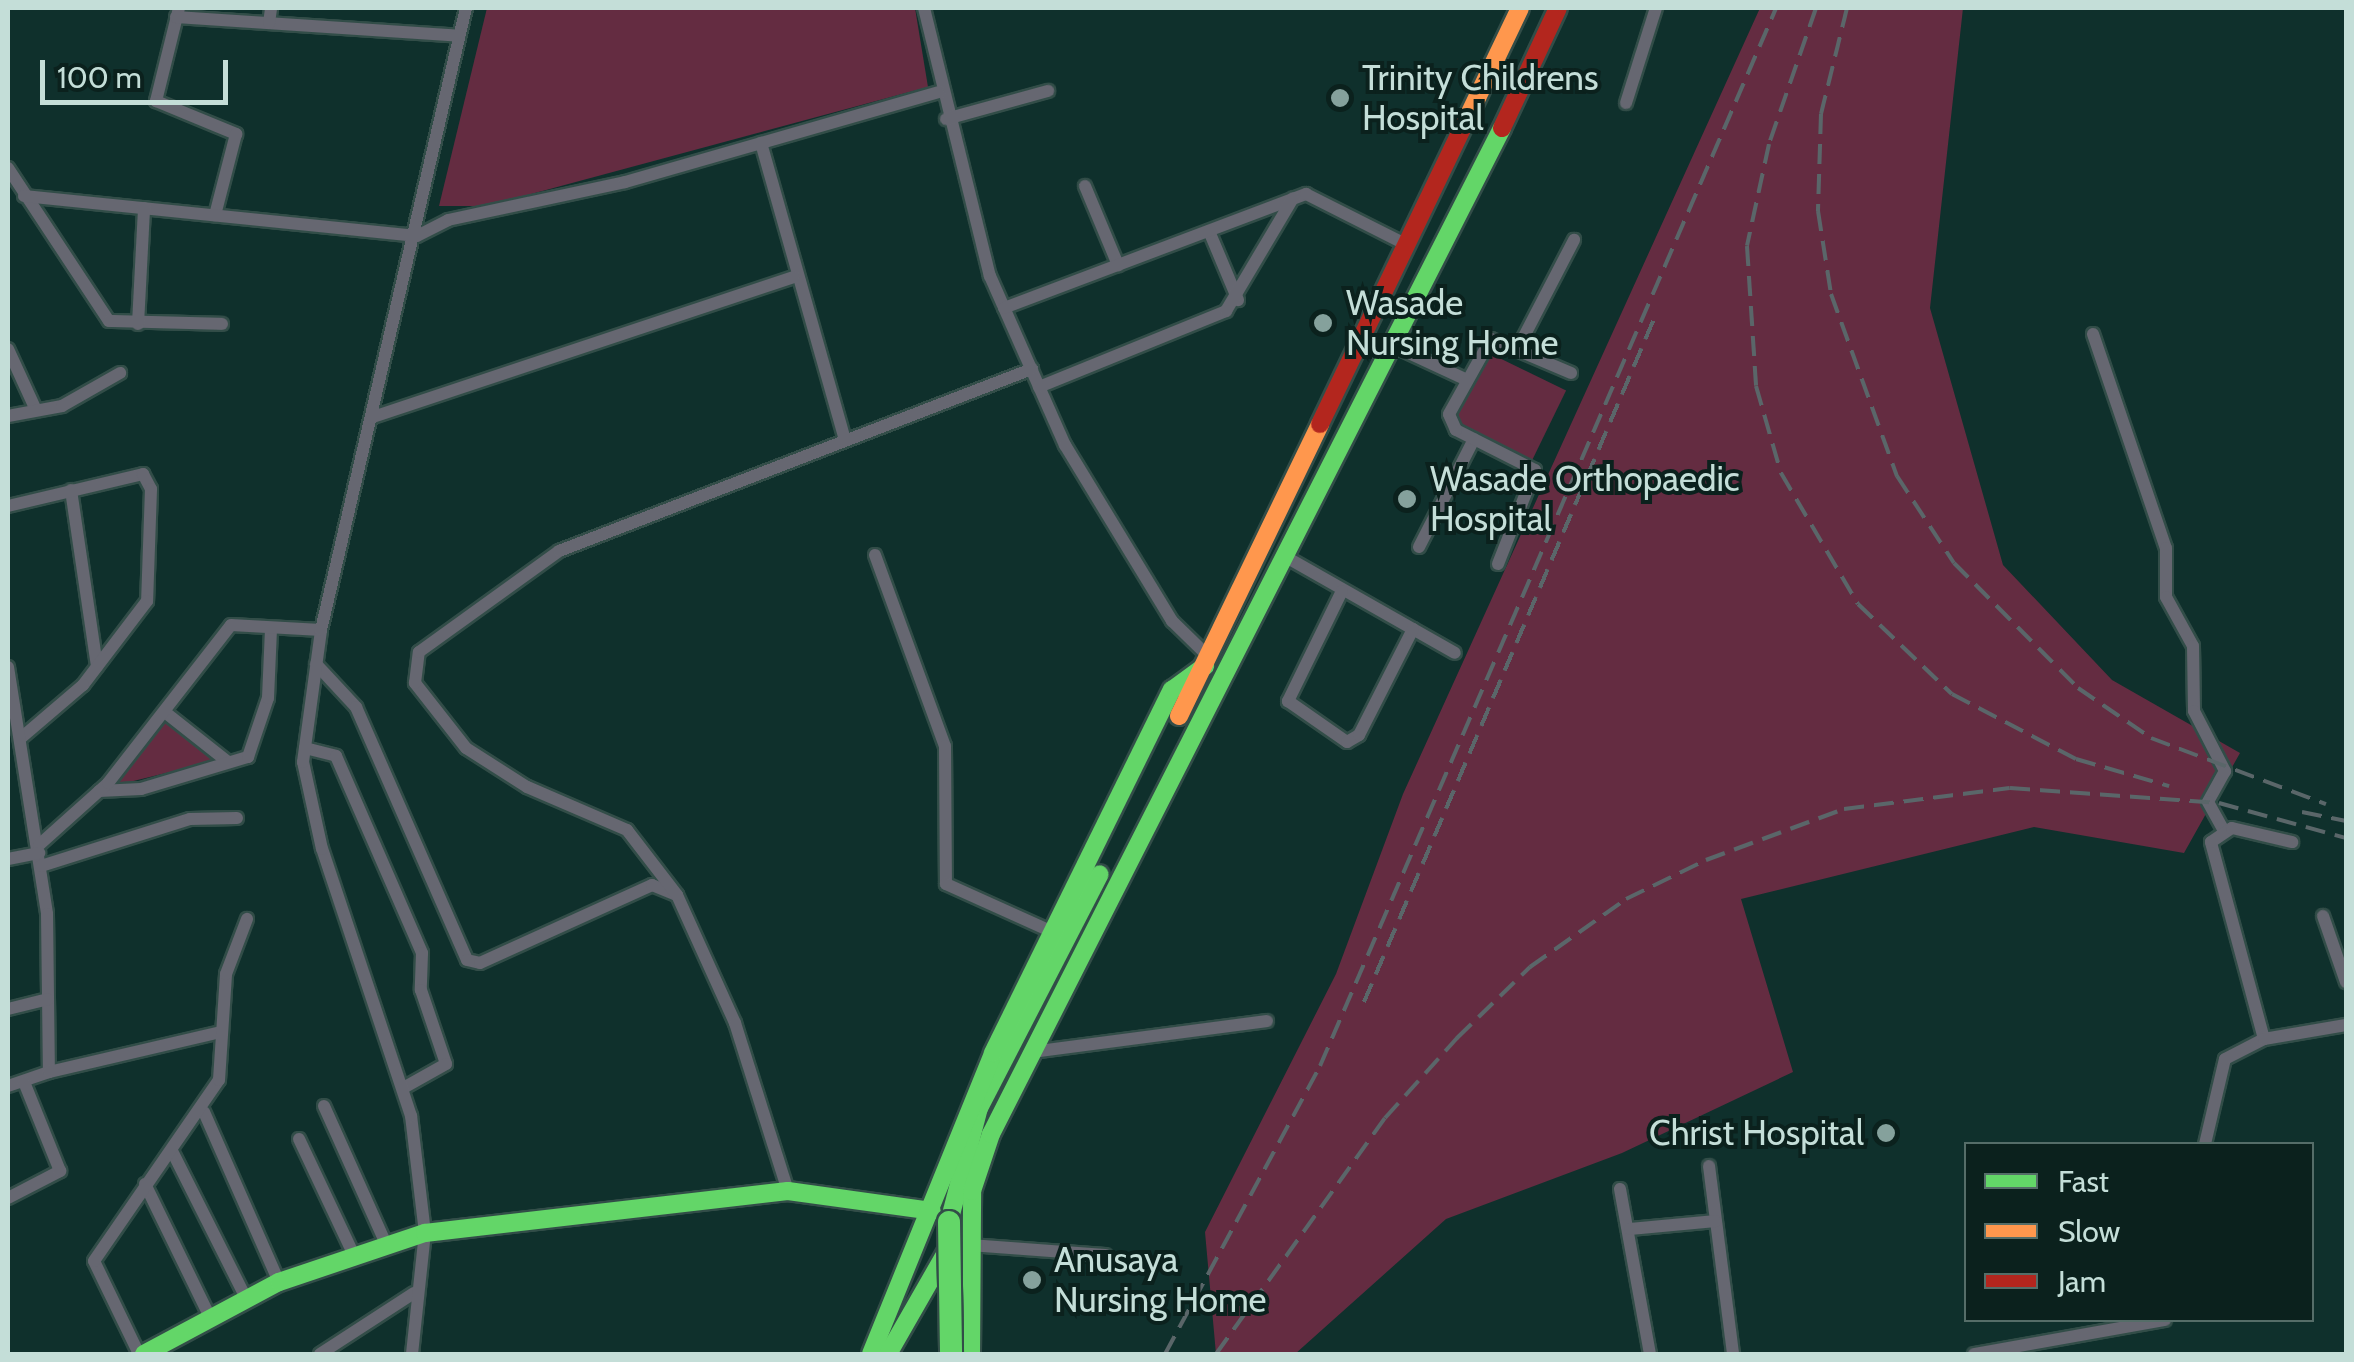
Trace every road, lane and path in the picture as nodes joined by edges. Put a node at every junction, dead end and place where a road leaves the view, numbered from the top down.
1 (271, 8) edge
2 (466, 8) edge
3 (924, 8) edge
4 (1520, 8) edge
5 (1656, 8) edge
6 (1551, 11) edge
7 (178, 12) edge
8 (269, 23) junction
9 (459, 36) junction
10 (1048, 91) dead end
11 (938, 92) junction
12 (1626, 103) dead end
13 (946, 119) junction
14 (761, 143) junction
15 (8, 168) edge
16 (1085, 186) dead end
17 (24, 196) junction
18 (1294, 198) junction
19 (144, 208) junction
20 (215, 215) junction
21 (1209, 231) junction
22 (417, 236) junction
23 (1574, 240) dead end
24 (1406, 244) junction
25 (1118, 266) junction
26 (792, 276) junction
27 (1238, 300) junction
28 (1004, 308) junction
29 (138, 324) junction
30 (222, 324) dead end
31 (2093, 334) dead end
32 (1396, 347) junction
33 (1518, 348) junction
34 (8, 349) edge
35 (1032, 370) junction
36 (120, 373) dead end
37 (1571, 373) dead end
38 (1465, 379) junction
39 (1039, 386) junction
40 (35, 408) junction
41 (8, 416) edge
42 (373, 418) junction
43 (1474, 439) junction
44 (844, 440) junction
45 (71, 490) junction
46 (8, 506) edge
47 (1420, 548) dead end
48 (875, 555) dead end
49 (1286, 557) junction
50 (1498, 564) dead end
51 (1342, 591) junction
52 (271, 628) junction
53 (1413, 628) junction
54 (321, 630) junction
55 (1455, 654) dead end
56 (316, 664) junction
57 (98, 666) junction
58 (8, 667) edge
59 (1202, 670) junction
60 (166, 713) junction
61 (16, 744) edge
62 (305, 748) junction
63 (228, 762) junction
64 (99, 791) junction
65 (237, 818) dead end
66 (2222, 829) junction
67 (2292, 842) dead end
68 (40, 854) junction
69 (8, 858) edge
70 (677, 895) junction
71 (2323, 916) dead end
72 (248, 920) dead end
73 (1053, 932) junction
74 (2346, 982) edge
75 (48, 999) junction
76 (8, 1010) edge
77 (1267, 1021) dead end
78 (2346, 1024) edge
79 (220, 1032) junction
80 (2264, 1039) junction
81 (1029, 1053) junction
82 (48, 1072) junction
83 (24, 1082) junction
84 (8, 1086) edge
85 (404, 1088) junction
86 (324, 1106) dead end
87 (204, 1112) junction
88 (299, 1139) dead end
89 (2206, 1142) edge
90 (172, 1151) junction
91 (1710, 1166) dead end
92 (146, 1184) junction
93 (1620, 1189) dead end
94 (788, 1191) junction
95 (8, 1198) edge
96 (932, 1211) junction
97 (971, 1213) junction
98 (1716, 1221) junction
99 (1630, 1229) junction
100 (425, 1233) junction
101 (385, 1242) junction
102 (353, 1253) junction
103 (1106, 1254) dead end
104 (969, 1255) junction
105 (279, 1282) junction
106 (414, 1293) junction
107 (246, 1298) junction
108 (208, 1314) junction
109 (2154, 1322) edge
110 (141, 1354) edge
111 (320, 1354) edge
112 (412, 1354) edge
113 (871, 1354) edge
114 (888, 1354) edge
115 (951, 1354) edge
116 (970, 1354) edge
117 (982, 1354) edge
118 (1650, 1354) edge
119 (1733, 1354) edge
120 (1974, 1354) edge

1 - 8 street
2 - 9 street
3 - 11 street
4 - 24 main road
5 - 12 street
6 - 32 main road
7 - 8 street
7 - 20 street
8 - 9 street
9 - 22 street
10 - 13 street
11 - 13 street
11 - 14 street
13 - 28 street
14 - 22 street
14 - 26 street
15 - 17 street
16 - 25 street
17 - 19 street
17 - 29 street
18 - 21 street
18 - 24 street
18 - 27 street
19 - 20 street
19 - 29 street
20 - 22 street
21 - 25 street
21 - 27 street
22 - 42 street
23 - 33 street
24 - 59 main road
25 - 28 street
26 - 42 street
26 - 44 street
27 - 39 street
28 - 35 street
29 - 30 street
31 - 66 street
32 - 38 street
32 - 49 main road
33 - 37 street
33 - 38 street
34 - 40 street
35 - 39 street
35 - 44 street
36 - 40 street
38 - 43 street
39 - 59 street
40 - 41 street
42 - 54 street
43 - 47 street
43 - 50 street
44 - 70 street
45 - 46 street
45 - 57 street
45 - 57 street
48 - 73 street
49 - 51 street
49 - 81 main road
51 - 53 street
51 - 53 street
52 - 54 street
52 - 60 street
52 - 63 street
53 - 55 street
54 - 56 street
56 - 62 street
56 - 70 street
57 - 61 street
58 - 61 street
59 - 73 main road
59 - 115 main road, bridge
60 - 63 street
60 - 64 street
61 - 68 street
62 - 85 street
62 - 85 street
63 - 64 street
64 - 68 street
65 - 68 street
66 - 67 street
66 - 80 street
68 - 69 street
68 - 75 street
70 - 94 street
71 - 74 street
72 - 79 street
73 - 96 main road
75 - 76 street
75 - 82 street
77 - 81 street
78 - 80 street
79 - 82 street
79 - 87 street
80 - 89 street
81 - 97 main road
82 - 83 street
83 - 84 street
83 - 95 street
85 - 100 street
86 - 101 street
87 - 90 street
87 - 105 street
88 - 102 street
90 - 92 street
90 - 107 street
91 - 98 street
92 - 108 street
92 - 110 street
93 - 99 street
94 - 96 main road
94 - 100 main road
96 - 113 main road
97 - 104 main road
97 - 114 main road
98 - 99 street
98 - 119 street
99 - 118 street
100 - 101 main road
100 - 106 street
101 - 102 main road
102 - 105 main road
103 - 104 street
104 - 116 main road
104 - 117 main road
105 - 107 main road
106 - 111 street
106 - 112 street
107 - 108 main road
108 - 110 main road
109 - 120 street

